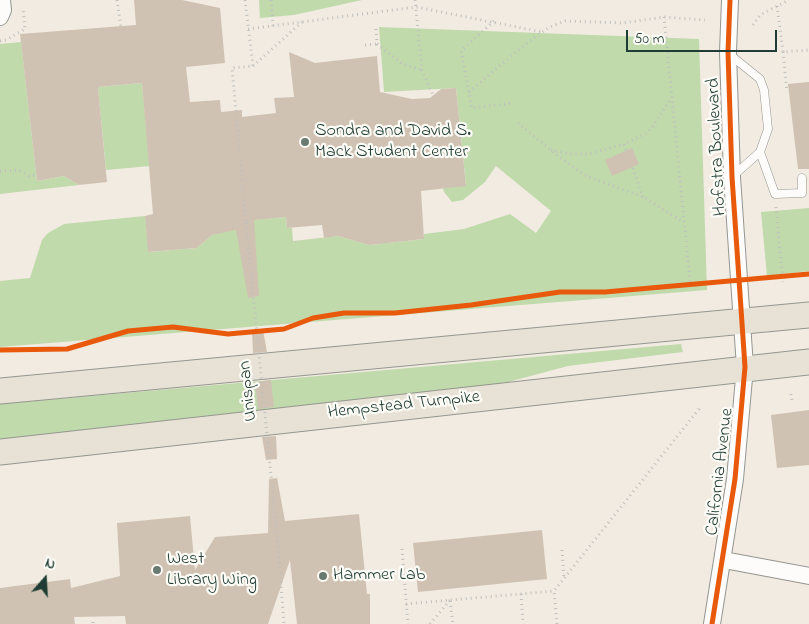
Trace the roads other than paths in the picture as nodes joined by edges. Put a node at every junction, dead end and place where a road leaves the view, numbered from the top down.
1 (2, 0) edge
2 (730, 0) edge
3 (0, 17) edge
4 (728, 52) junction
5 (760, 152) junction
6 (732, 177) junction
7 (802, 178) dead end
8 (809, 315) edge
9 (744, 322) junction
10 (809, 362) edge
11 (746, 367) junction
12 (0, 391) edge
13 (0, 452) edge
14 (724, 560) junction
15 (809, 576) edge
16 (712, 624) edge

1 - 3 street
2 - 4 street, Hofstra Boulevard
4 - 5 lane
4 - 6 street, Hofstra Boulevard
5 - 6 lane
5 - 7 lane
6 - 9 street, Hofstra Boulevard
8 - 9 main road
9 - 11 street, California Avenue
9 - 12 main road
10 - 11 main road, Hempstead Turnpike
11 - 13 main road, Hempstead Turnpike
11 - 14 street, California Avenue
14 - 15 street
14 - 16 street, California Avenue

